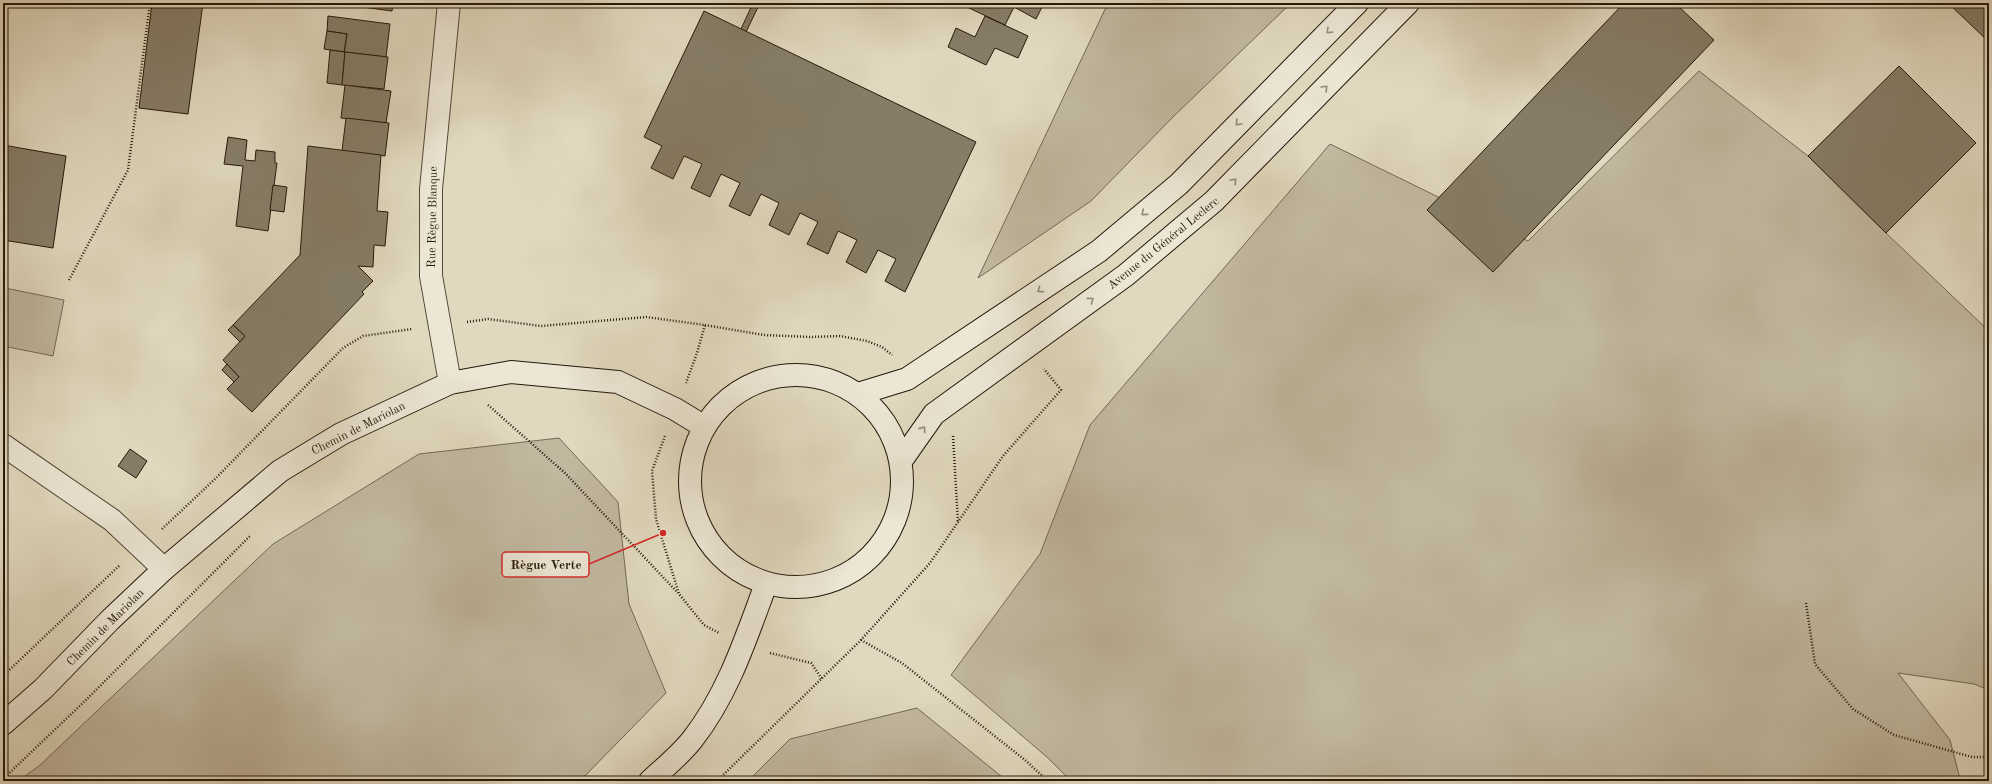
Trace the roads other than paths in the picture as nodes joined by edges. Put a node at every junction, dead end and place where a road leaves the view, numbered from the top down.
1 (449, 3) edge
2 (1357, 3) edge
3 (1408, 3) edge
4 (450, 383) junction
5 (858, 394) junction
6 (703, 426) junction
7 (3, 445) edge
8 (901, 461) junction
9 (164, 569) junction
10 (766, 584) junction
11 (3, 724) edge
12 (650, 781) edge

1 - 4 main road, Rue Règue Blanque
2 -> 5 main road
8 -> 3 main road, Avenue du Général Leclerc
4 - 6 main road, Chemin de Mariolan
4 - 9 main road, Chemin de Mariolan
5 - 6 main road
5 - 8 main road
6 - 10 main road
7 - 9 main road
8 - 10 main road
9 - 11 main road, Chemin de Mariolan
10 - 12 main road

